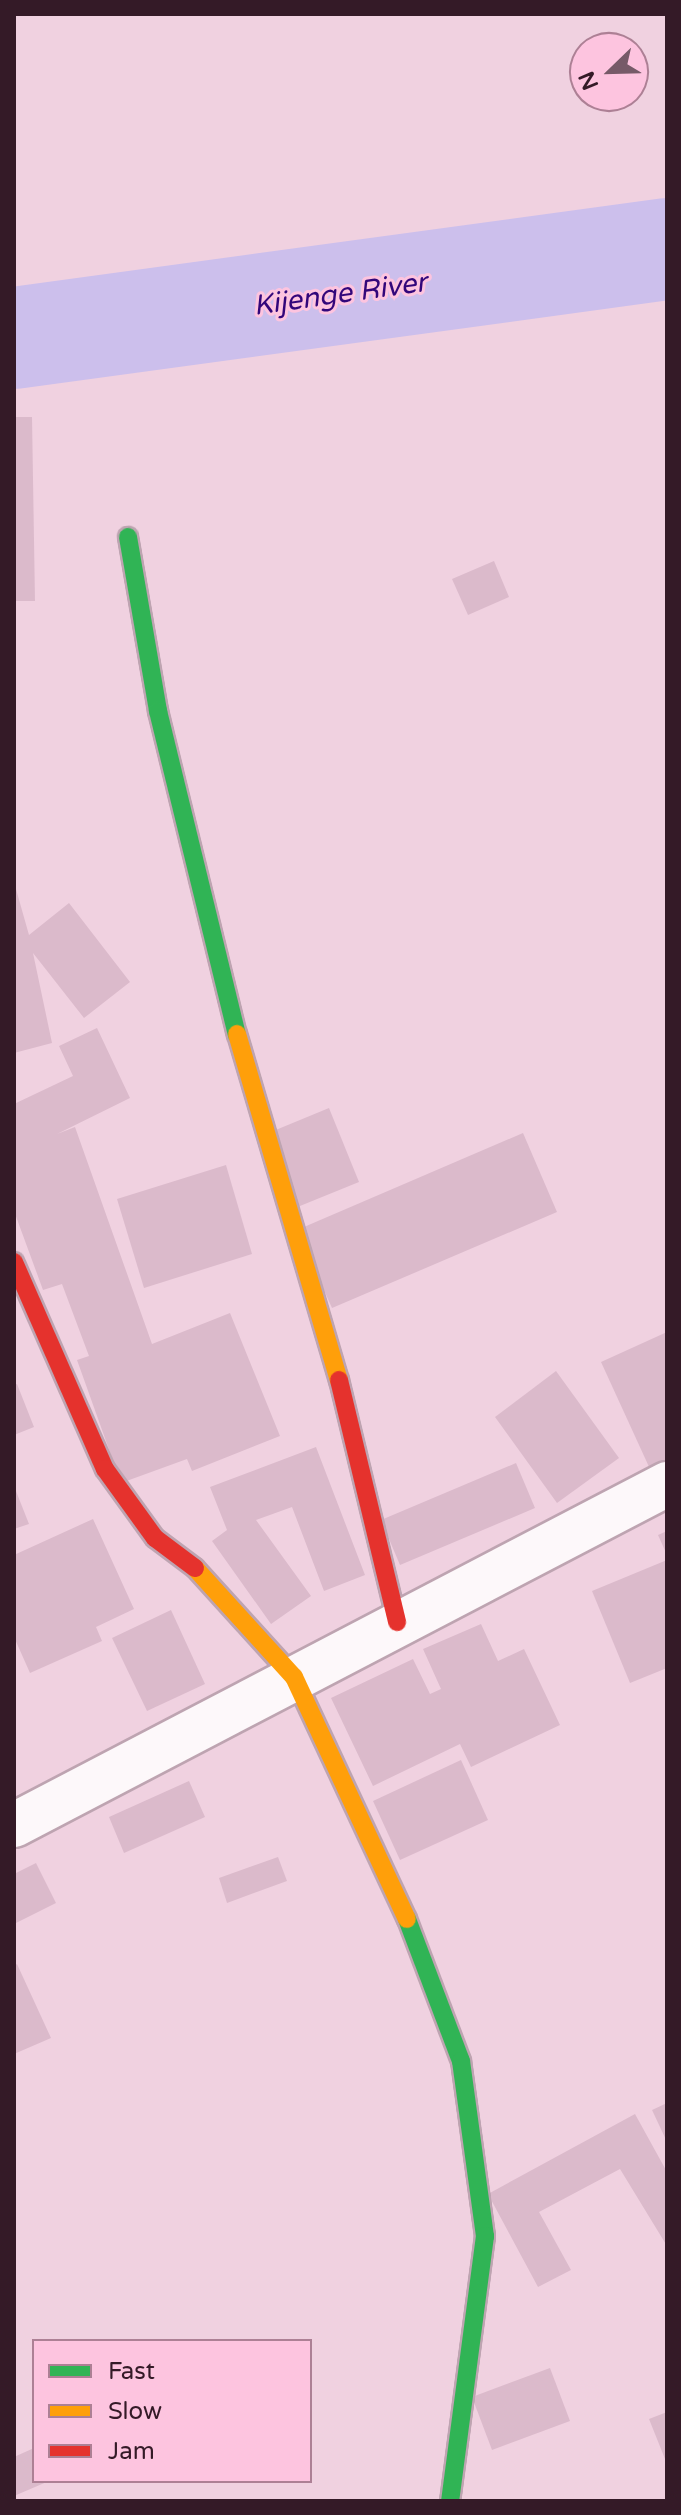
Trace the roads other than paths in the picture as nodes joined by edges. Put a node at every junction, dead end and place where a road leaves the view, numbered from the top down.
1 (128, 537) dead end
2 (14, 1262) edge
3 (667, 1484) edge
4 (397, 1622) junction
5 (294, 1677) junction
6 (14, 1825) edge
7 (450, 2501) edge

1 - 4 street
2 - 5 street
3 - 4 street
4 - 5 street
5 - 6 street
5 - 7 street

